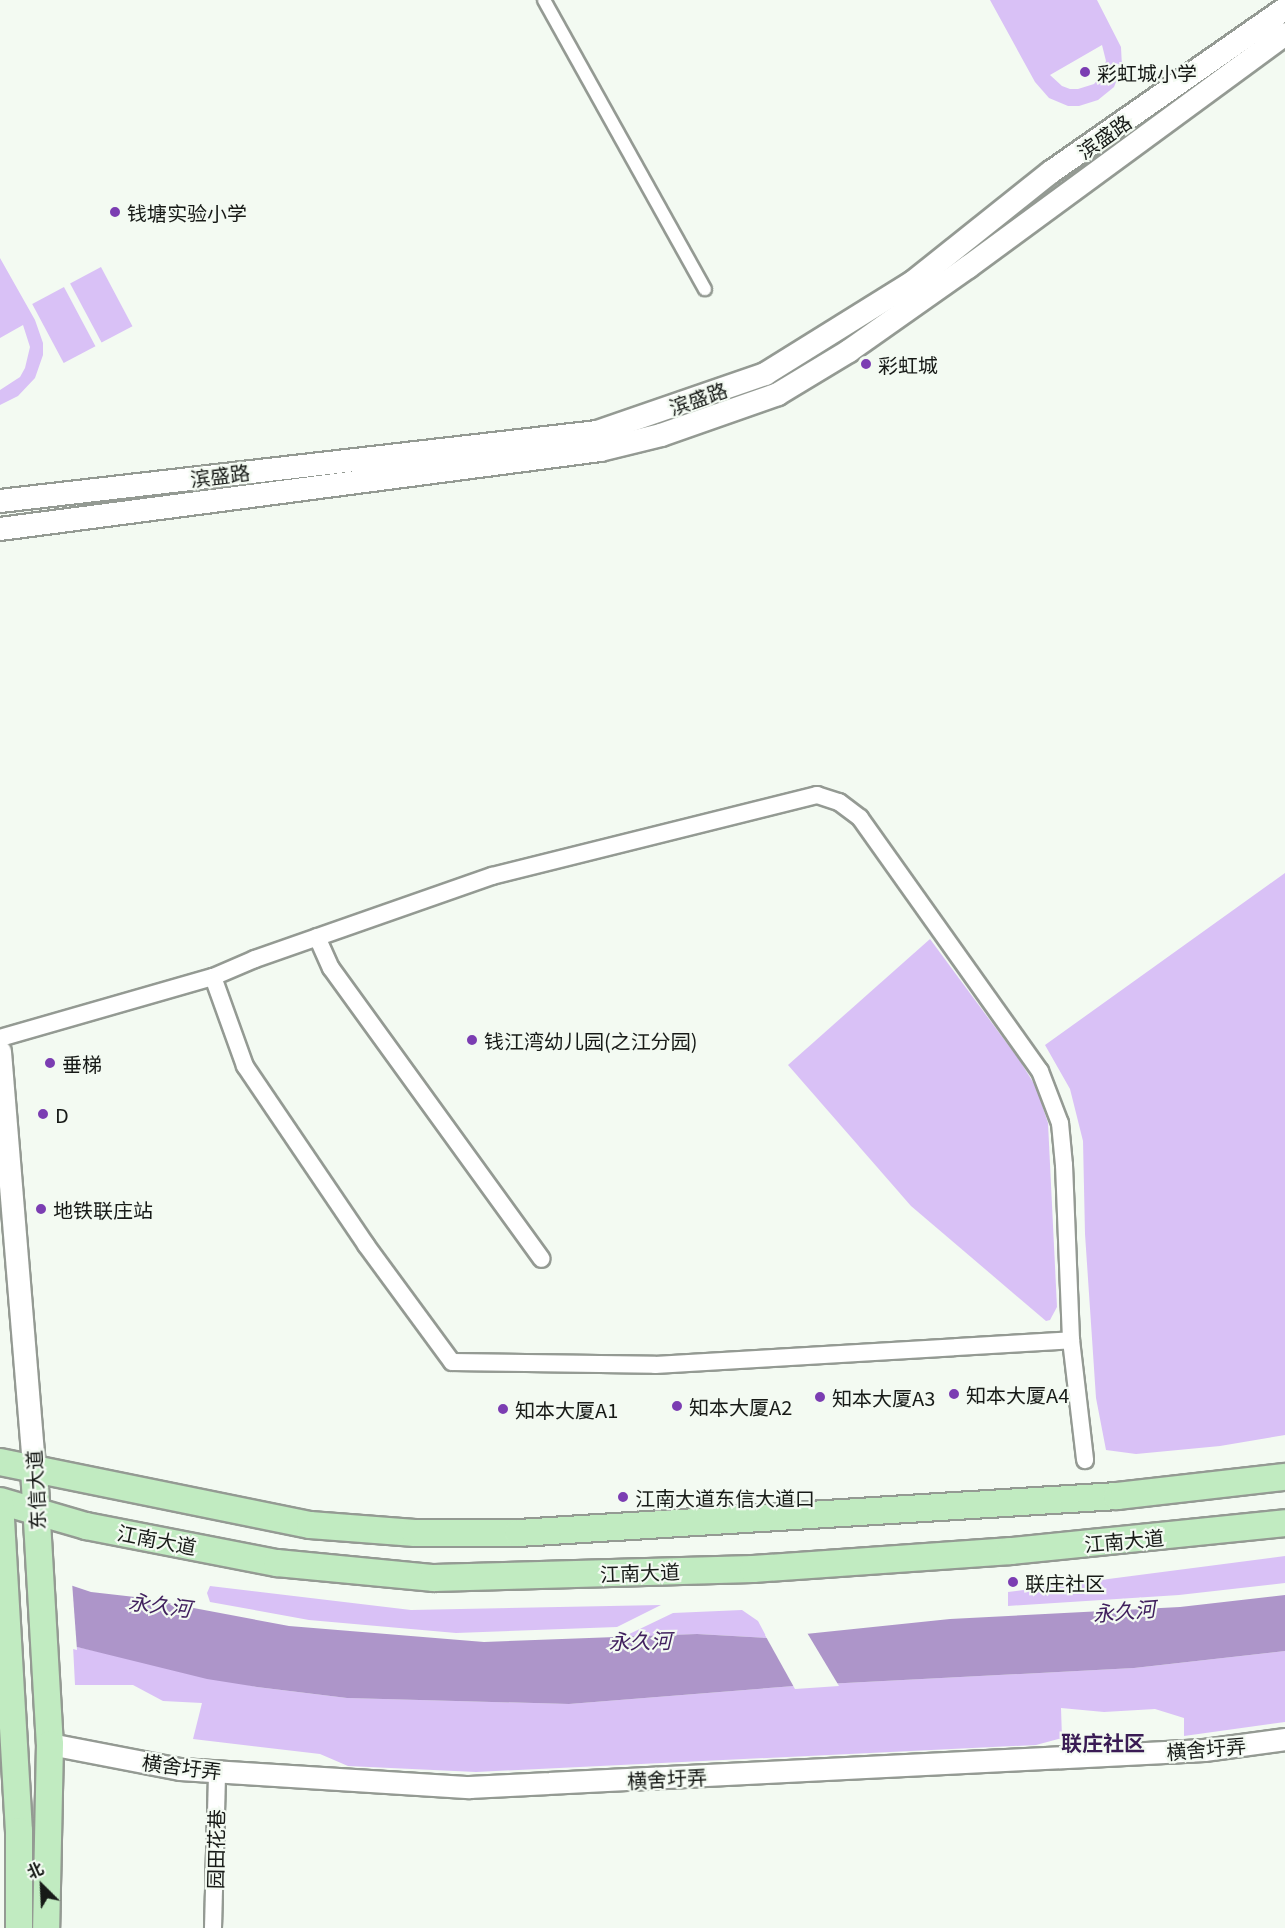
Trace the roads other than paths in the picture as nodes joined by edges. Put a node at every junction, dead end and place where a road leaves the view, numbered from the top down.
1 (544, 0) edge
2 (1285, 9) edge
3 (1285, 34) edge
4 (705, 289) dead end
5 (0, 501) edge
6 (0, 529) edge
7 (317, 937) junction
8 (213, 977) junction
9 (0, 1038) edge
10 (0, 1052) edge
11 (542, 1258) dead end
12 (1071, 1340) junction
13 (1084, 1460) dead end
14 (0, 1462) edge
15 (34, 1469) junction
16 (1285, 1477) edge
17 (0, 1502) edge
18 (36, 1511) junction
19 (1285, 1523) edge
20 (1285, 1739) edge
21 (50, 1744) junction
22 (217, 1771) junction
23 (19, 1928) edge
24 (46, 1928) edge
25 (213, 1928) edge

1 - 4 street
2 - 5 main road, 滨盛路
3 - 6 main road, 滨盛路
7 - 8 street
7 - 11 street
7 - 12 street
8 - 9 street
8 - 12 street
10 - 15 main road, 东信大道
12 - 13 street
14 - 15 main road
15 - 16 main road
15 - 18 main road, 东信大道
17 - 18 main road, 江南大道
17 - 23 main road, 东信大道
18 - 19 main road, 江南大道
18 - 21 main road, 东信大道
20 - 22 street, 横舍圩弄
21 - 22 street, 横舍圩弄
21 - 24 main road, 东信大道
22 - 25 street, 园田花巷

